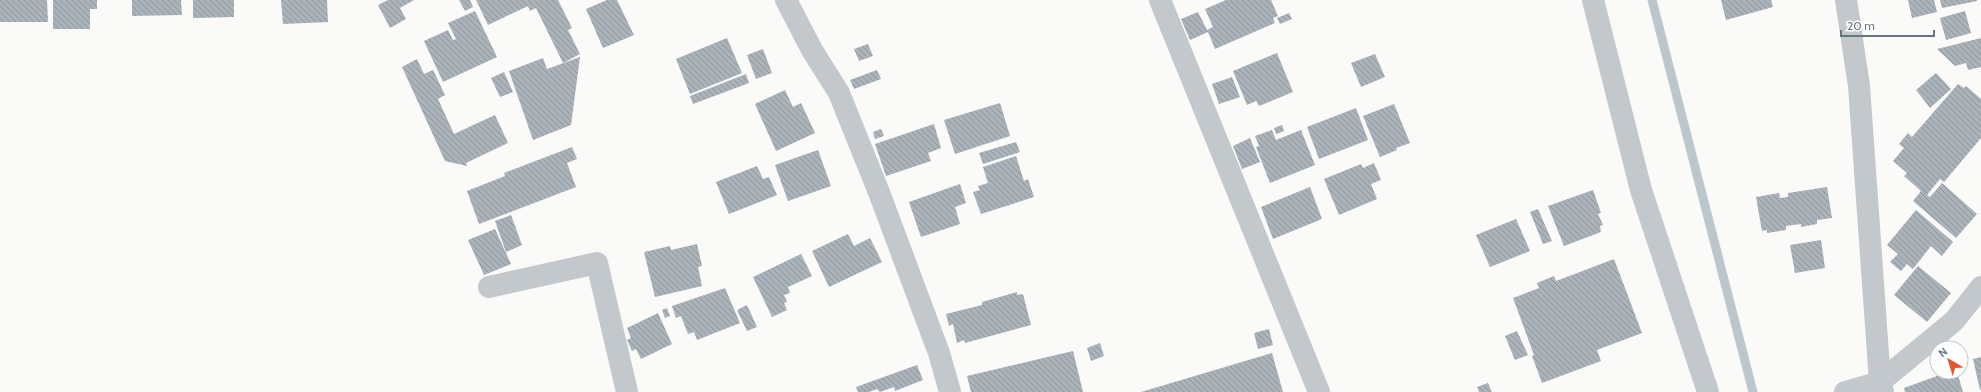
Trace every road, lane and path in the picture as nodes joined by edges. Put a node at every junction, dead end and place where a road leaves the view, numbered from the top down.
1 (786, 0) edge
2 (1160, 0) edge
3 (1593, 0) edge
4 (1846, 0) edge
5 (489, 287) dead end
6 (1981, 287) edge
7 (1882, 387) edge
8 (627, 392) edge
9 (950, 392) edge
10 (1318, 392) edge
11 (1708, 392) edge
12 (1845, 392) edge

1 - 9 street
2 - 10 street
3 - 11 street
4 - 7 street
5 - 8 street
6 - 7 street
7 - 12 street

